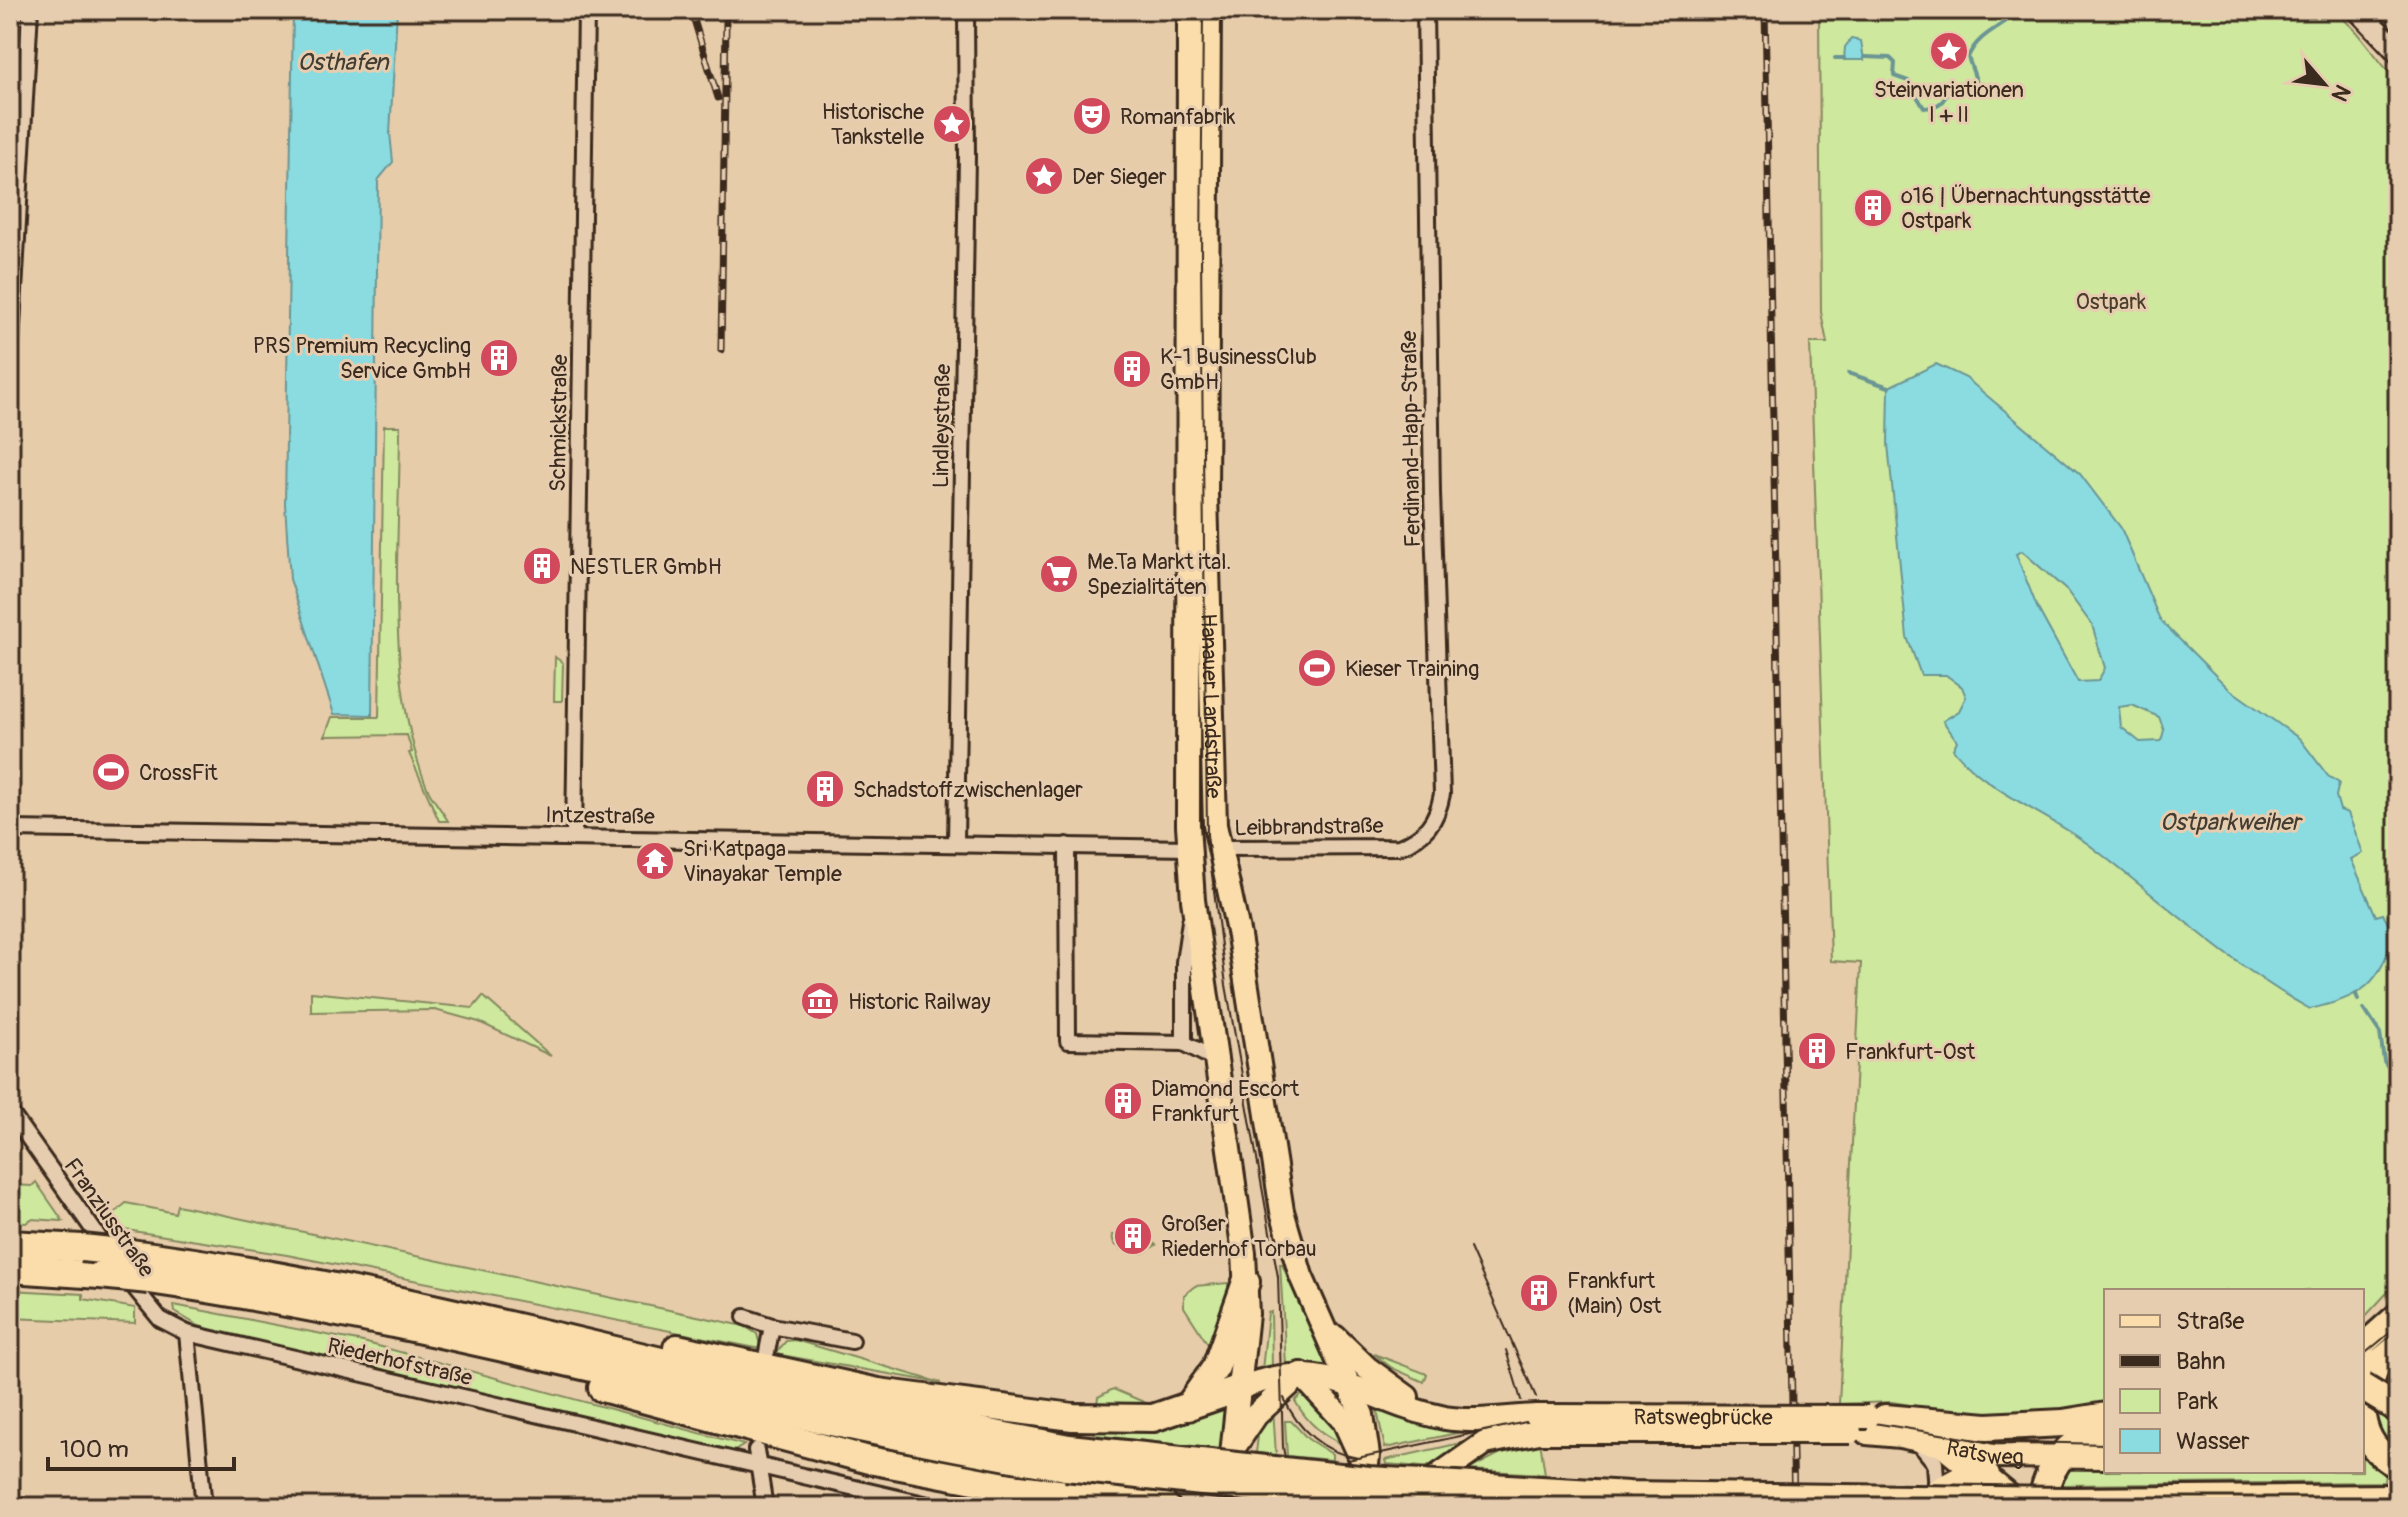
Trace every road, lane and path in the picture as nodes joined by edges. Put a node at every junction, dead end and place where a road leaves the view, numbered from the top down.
1 (30, 10) edge
2 (586, 10) edge
3 (966, 10) edge
4 (1189, 10) edge
5 (1209, 10) edge
6 (1425, 10) edge
7 (2358, 10) edge
8 (2398, 52) edge
9 (10, 361) edge
10 (10, 829) edge
11 (574, 837) junction
12 (956, 842) junction
13 (1067, 845) junction
14 (1399, 847) joint
15 (1189, 848) junction
16 (1220, 848) junction
17 (1193, 900) junction
18 (1184, 1043) junction
19 (1216, 1060) junction
20 (10, 1112) edge
21 (10, 1244) edge
22 (10, 1269) edge
23 (1246, 1282) junction
24 (2398, 1314) edge
25 (745, 1317) dead end
26 (1321, 1321) junction
27 (772, 1326) junction
28 (187, 1333) junction
29 (544, 1333) junction
30 (434, 1335) junction
31 (852, 1341) dead end
32 (2398, 1345) edge
33 (767, 1352) dead end
34 (2367, 1361) edge
35 (1301, 1374) junction
36 (1350, 1384) junction
37 (2364, 1388) edge
38 (2364, 1388) edge
39 (1238, 1389) junction
40 (1186, 1409) junction
41 (2398, 1409) edge
42 (1436, 1416) junction
43 (1873, 1423) junction
44 (1538, 1424) junction
45 (2364, 1424) edge
46 (2103, 1436) edge
47 (1914, 1439) junction
48 (1947, 1447) junction
49 (756, 1450) dead end
50 (1067, 1457) junction
51 (1232, 1458) junction
52 (2061, 1458) junction
53 (1457, 1459) junction
54 (2398, 1465) edge
55 (758, 1466) junction
56 (1986, 1476) junction
57 (1366, 1479) junction
58 (2398, 1498) edge
59 (1933, 1499) edge
60 (1109, 1501) junction
61 (204, 1507) edge
62 (765, 1507) edge
63 (937, 1507) edge
64 (1145, 1507) edge
65 (1166, 1507) edge
66 (1242, 1507) edge
67 (1261, 1507) edge
68 (1345, 1507) edge
69 (1363, 1507) edge
70 (1396, 1507) edge
71 (1417, 1507) edge
72 (1504, 1507) edge
73 (2020, 1507) edge
74 (2042, 1507) edge

1 - 9 street
2 - 11 street, Schmickstraße
3 - 12 street, Lindleystraße
4 - 15 main road, Hanauer Landstraße
5 - 16 main road, Hanauer Landstraße
6 - 14 street, Ferdinand-Happ-Straße
7 - 8 street
10 - 11 street, Intzestraße
11 - 12 street, Intzestraße
12 - 13 street, Intzestraße
13 - 15 street, Intzestraße
13 - 18 street
14 - 16 street, Leibbrandstraße
15 - 16 main road
15 - 17 main road, Hanauer Landstraße
16 - 26 main road, Hanauer Landstraße
17 - 18 street
17 - 19 main road, Hanauer Landstraße
18 - 19 street
19 - 23 main road, Hanauer Landstraße
20 - 28 street, Franziusstraße
21 - 29 highway, bridge
22 - 30 highway, bridge
23 - 39 main road, Hanauer Landstraße
23 - 40 highway
24 - 34 main road
25 - 27 street
26 - 36 main road, Hanauer Landstraße
26 - 42 main road
27 - 31 street
27 - 33 street
28 - 55 street, Riederhofstraße
28 - 61 street
29 - 40 highway
29 - 50 highway
30 - 50 highway
30 - 60 highway
32 - 34 main road
34 - 37 highway
35 - 36 main road
35 - 39 main road
35 - 51 main road
35 - 57 main road
36 - 42 main road
36 - 57 main road, Hanauer Landstraße
38 - 41 highway, bridge
39 - 40 highway
39 - 51 main road, Hanauer Landstraße
42 - 44 main road
43 - 44 main road, Ratswegbrücke, bridge
43 - 46 highway
43 - 47 main road, Ratsweg
44 - 53 main road
45 - 54 highway
46 - 52 highway
47 - 48 main road, Ratsweg
47 - 59 street
48 - 52 main road, Ratsweg
48 - 56 highway
49 - 55 street
50 - 58 highway, bridge
50 - 72 highway, bridge
51 - 66 main road, Hanauer Landstraße
51 - 67 main road
52 - 74 highway
53 - 70 main road
53 - 71 main road
55 - 62 street
55 - 63 street, Riederhofstraße
56 - 59 highway
56 - 73 highway
57 - 68 main road
57 - 69 main road, Hanauer Landstraße
60 - 64 highway
60 - 65 highway

